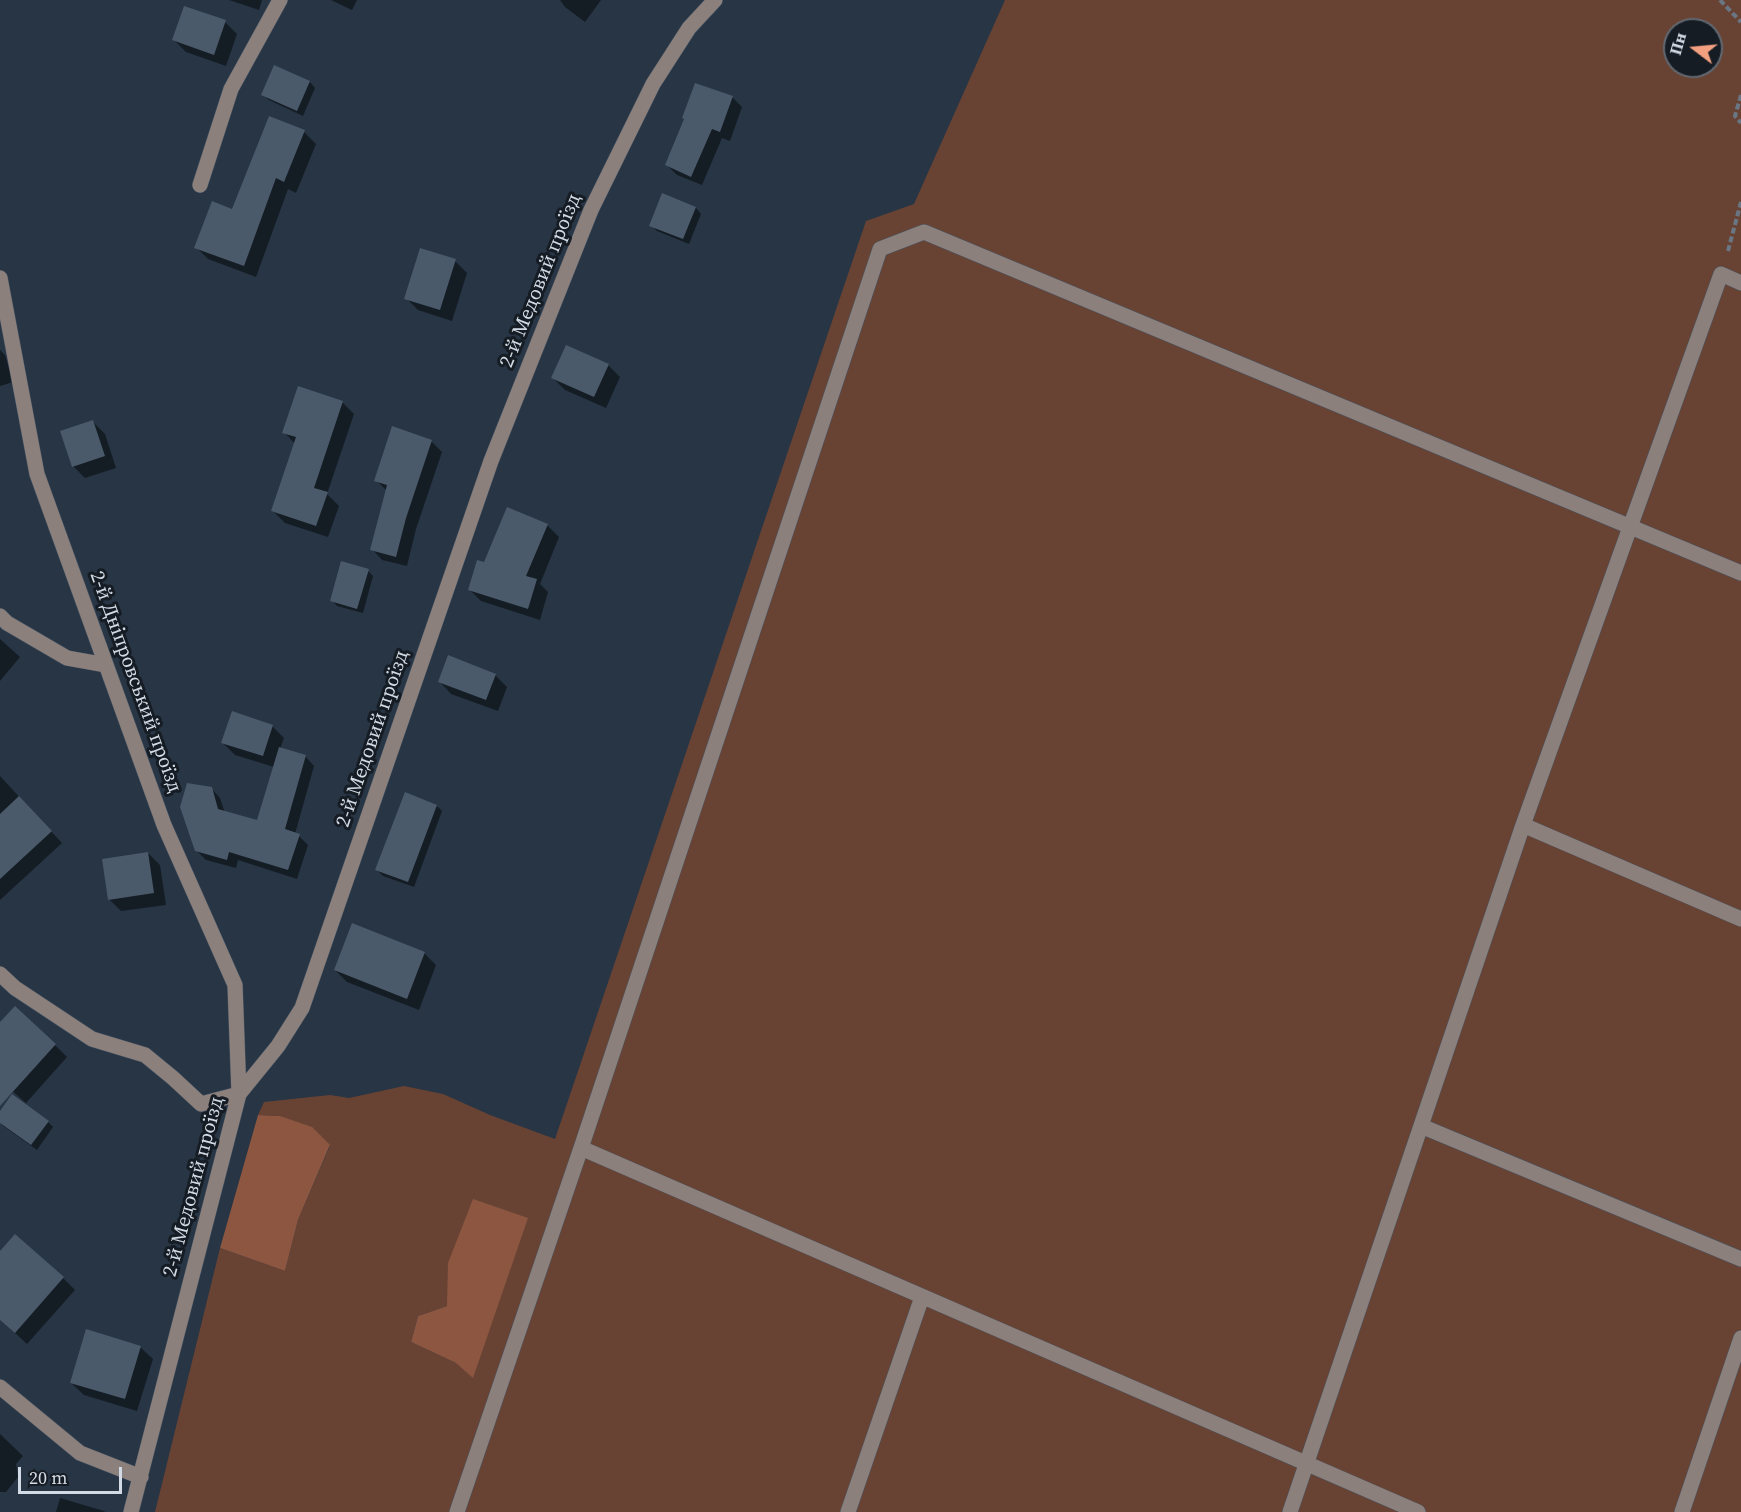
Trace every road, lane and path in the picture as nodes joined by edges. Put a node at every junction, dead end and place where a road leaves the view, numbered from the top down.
1 (280, 0) edge
2 (715, 0) edge
3 (1720, 0) edge
4 (1741, 22) edge
5 (1741, 95) edge
6 (1741, 123) edge
7 (200, 185) dead end
8 (1741, 202) edge
9 (1721, 274) junction
10 (0, 278) edge
11 (1741, 283) edge
12 (1631, 526) junction
13 (1741, 573) edge
14 (0, 616) edge
15 (106, 665) junction
16 (1523, 825) junction
17 (1741, 919) edge
18 (0, 974) edge
19 (239, 1094) junction
20 (1421, 1126) junction
21 (581, 1148) junction
22 (1741, 1259) edge
23 (922, 1297) junction
24 (1741, 1338) edge
25 (0, 1387) edge
26 (1306, 1464) junction
27 (141, 1477) junction
28 (131, 1512) edge
29 (458, 1512) edge
30 (848, 1512) edge
31 (1290, 1512) edge
32 (1418, 1512) edge
33 (1682, 1512) edge

1 - 7 street
2 - 19 street, 2-й Медовий проїзд
3 - 4 path
5 - 6 path
8 - 9 path
9 - 11 street
9 - 12 street
10 - 15 street, 2-й Дніпровський проїзд
12 - 13 street
12 - 16 street
12 - 21 street
14 - 15 street
15 - 19 street, 2-й Дніпровський проїзд
16 - 17 street
16 - 20 street
18 - 19 street
19 - 27 street, 2-й Медовий проїзд
20 - 22 street
20 - 26 street
21 - 23 street
21 - 29 street
23 - 26 street
23 - 30 street
24 - 33 street
25 - 27 street
26 - 31 street
26 - 32 street
27 - 28 street, 2-й Медовий проїзд

